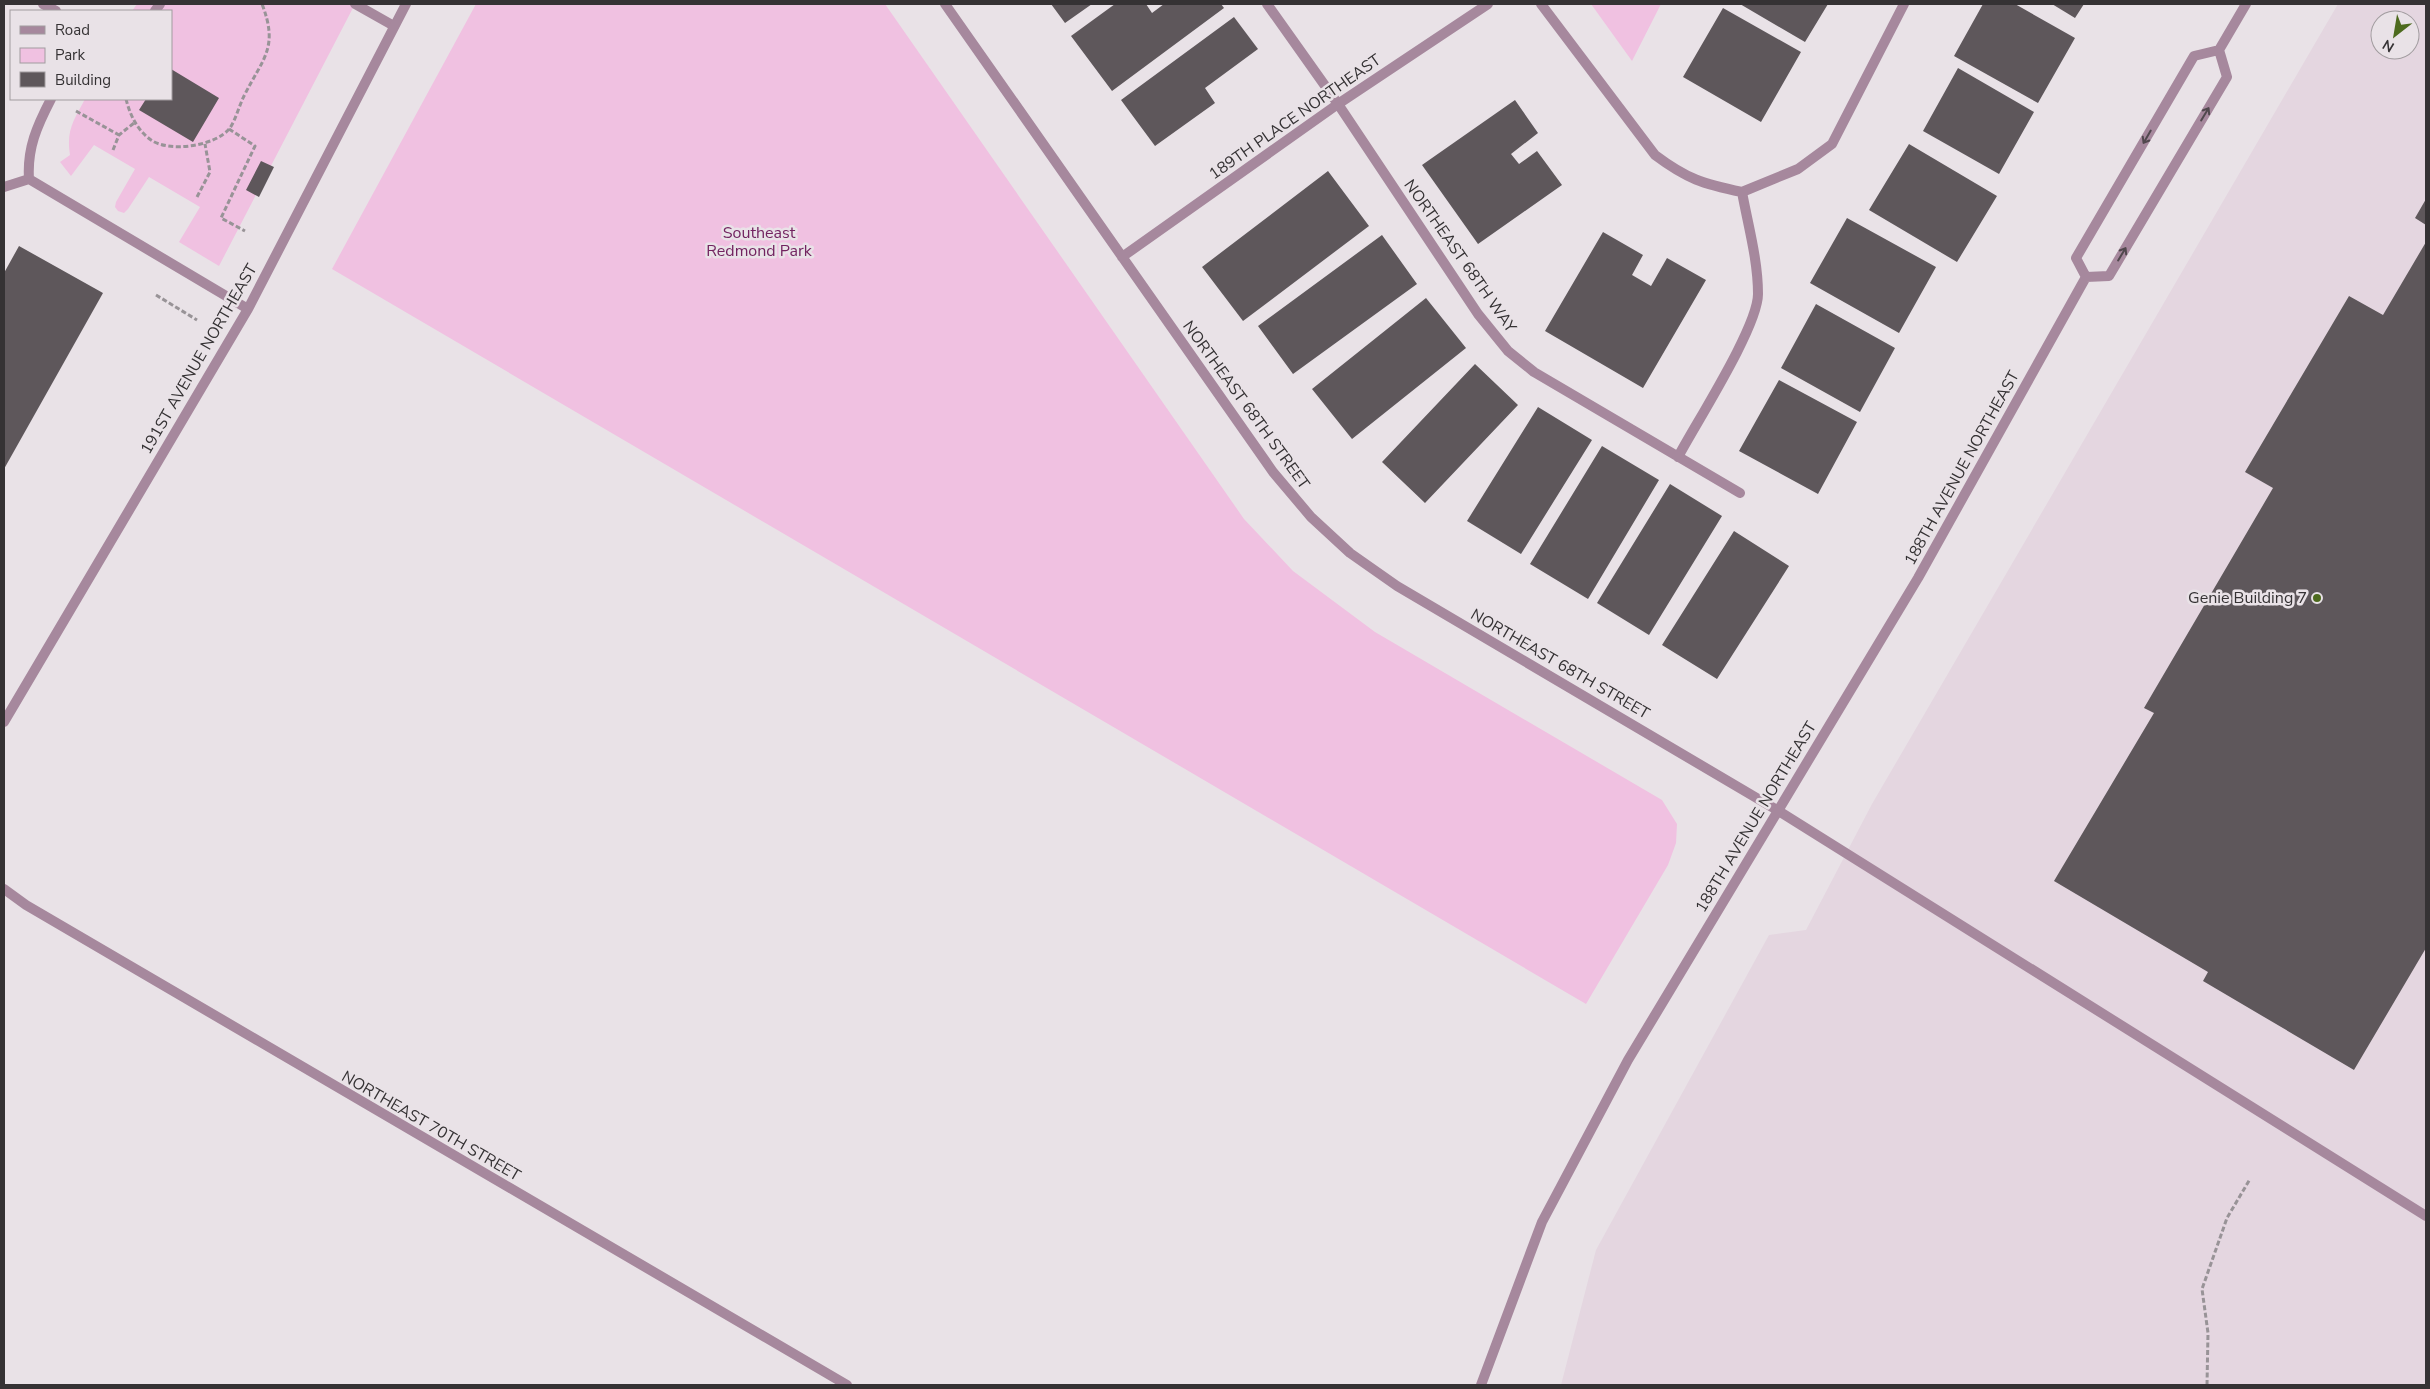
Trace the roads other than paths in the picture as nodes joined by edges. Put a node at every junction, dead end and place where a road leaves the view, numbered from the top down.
1 (43, 4) edge
2 (354, 4) edge
3 (406, 4) edge
4 (945, 4) edge
5 (1267, 4) edge
6 (1488, 4) edge
7 (1541, 4) edge
8 (1904, 4) edge
9 (2246, 4) edge
10 (54, 10) edge
11 (394, 26) junction
12 (2219, 50) junction
13 (50, 100) edge
14 (1338, 104) junction
15 (29, 179) junction
16 (4, 187) edge
17 (1742, 192) junction
18 (1122, 257) junction
19 (2086, 277) junction
20 (248, 309) junction
21 (1678, 457) junction
22 (1740, 493) dead end
23 (4, 722) edge
24 (1777, 810) junction
25 (4, 889) edge
26 (2426, 1216) edge
27 (847, 1385) edge
28 (1481, 1385) edge

1 - 10 street
2 - 11 street
3 - 11 street, 191ST AVENUE NORTHEAST
4 - 18 street, NORTHEAST 68TH STREET
5 - 14 street, NORTHEAST 68TH WAY
6 - 14 street, 189TH PLACE NORTHEAST
7 - 17 street
8 - 17 street
9 - 12 street
11 - 20 street, 191ST AVENUE NORTHEAST
12 -> 19 street
19 -> 12 street
13 - 15 street
14 - 18 street, 189TH PLACE NORTHEAST
14 - 21 street, NORTHEAST 68TH WAY
15 - 16 street
15 - 20 street
17 - 21 street
18 - 24 street, NORTHEAST 68TH STREET
19 - 24 street, 188TH AVENUE NORTHEAST
20 - 23 street, 191ST AVENUE NORTHEAST
21 - 22 street, NORTHEAST 68TH WAY
24 - 26 street, NORTHEAST 68TH STREET
24 - 28 street, 188TH AVENUE NORTHEAST
25 - 27 street, NORTHEAST 70TH STREET

